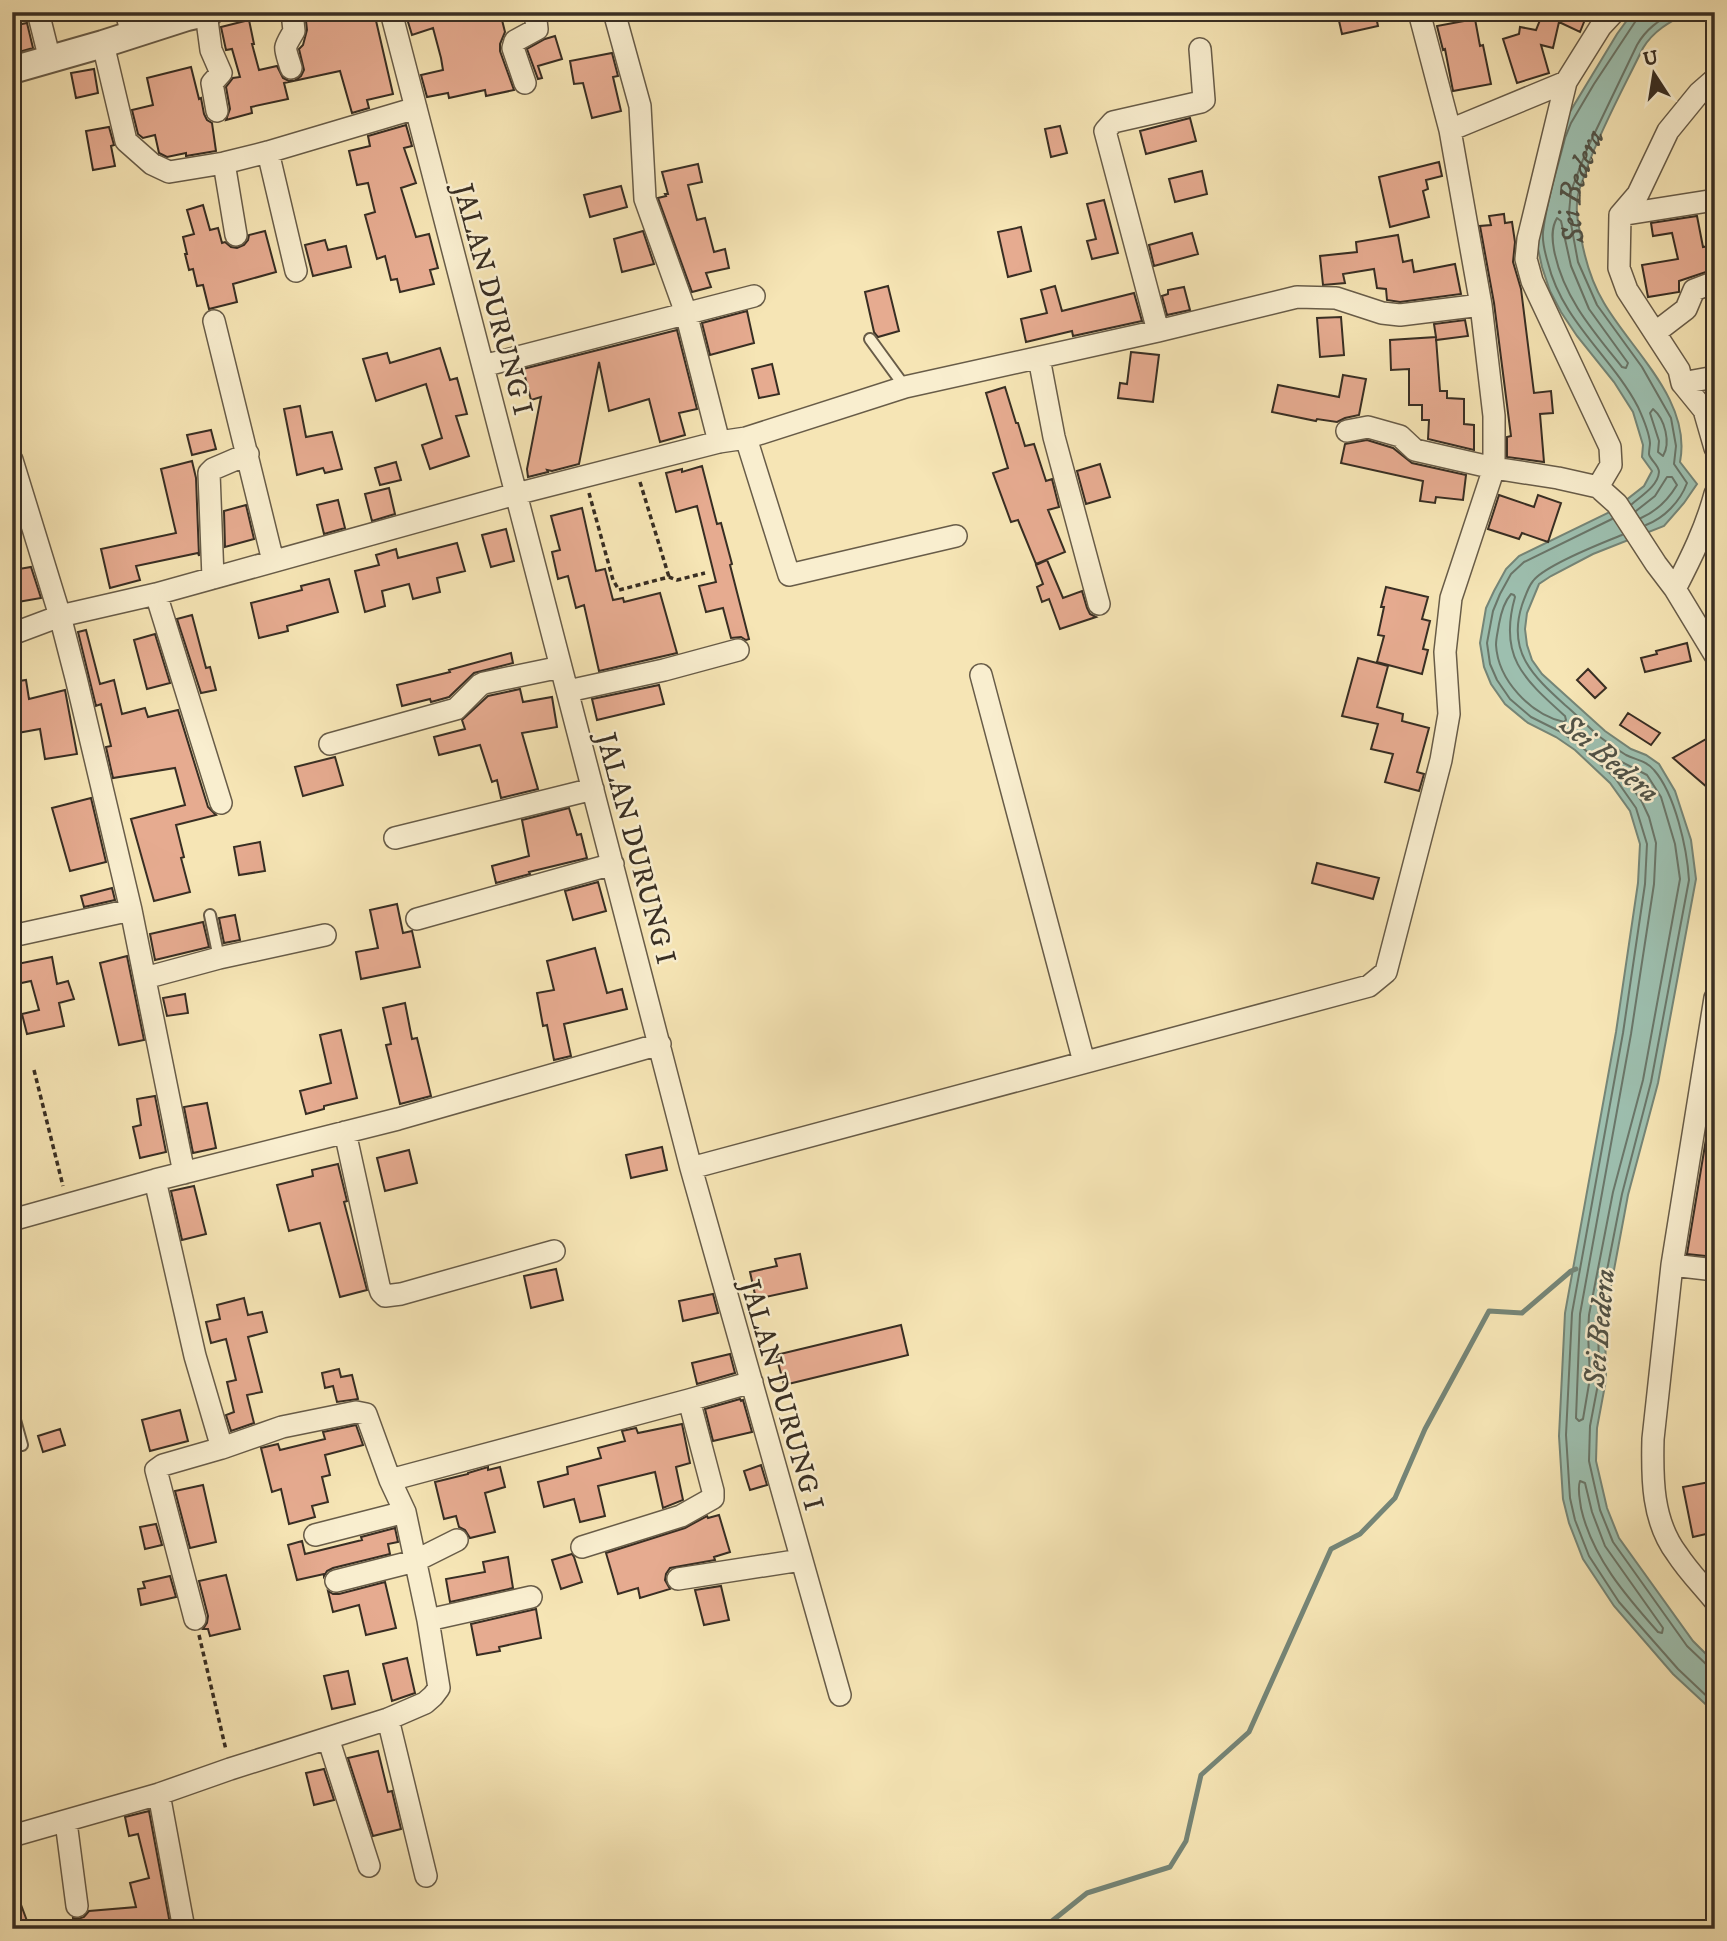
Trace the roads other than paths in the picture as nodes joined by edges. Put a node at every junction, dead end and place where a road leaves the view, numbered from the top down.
1 (38, 12) edge
2 (292, 12) edge
3 (391, 12) edge
4 (535, 12) edge
5 (614, 12) edge
6 (1419, 12) edge
7 (1614, 12) edge
8 (197, 14) edge
9 (129, 23) edge
10 (103, 44) junction
11 (1200, 49) dead end
12 (50, 60) junction
13 (291, 68) dead end
14 (12, 70) edge
15 (1715, 79) edge
16 (1566, 82) junction
17 (525, 83) dead end
18 (416, 108) junction
19 (217, 111) dead end
20 (1450, 130) junction
21 (268, 152) junction
22 (224, 163) junction
23 (1715, 200) edge
24 (1620, 215) junction
25 (236, 234) dead end
26 (296, 271) dead end
27 (1715, 282) edge
28 (754, 296) dead end
29 (1481, 305) junction
30 (686, 313) junction
31 (214, 321) dead end
32 (1158, 331) junction
33 (1656, 332) junction
34 (870, 339) dead end
35 (1039, 358) junction
36 (483, 366) junction
37 (1715, 377) edge
38 (1682, 383) junction
39 (905, 387) junction
40 (1347, 431) dead end
41 (746, 438) junction
42 (719, 442) junction
43 (1715, 448) edge
44 (248, 454) junction
45 (12, 460) edge
46 (1494, 468) junction
47 (1598, 486) junction
48 (516, 494) junction
49 (1715, 494) edge
50 (956, 536) dead end
51 (273, 561) junction
52 (213, 578) junction
53 (1675, 589) junction
54 (156, 594) junction
55 (1099, 604) dead end
56 (60, 616) junction
57 (12, 634) edge
58 (738, 650) dead end
59 (1715, 655) edge
60 (561, 667) junction
61 (981, 675) dead end
62 (568, 691) junction
63 (330, 744) dead end
64 (593, 789) junction
65 (221, 803) dead end
66 (395, 838) dead end
67 (613, 864) junction
68 (131, 910) junction
69 (210, 915) dead end
70 (417, 919) dead end
71 (325, 935) dead end
72 (12, 936) edge
73 (219, 958) junction
74 (145, 978) junction
75 (1715, 998) edge
76 (660, 1044) junction
77 (1084, 1062) junction
78 (345, 1132) junction
79 (691, 1168) junction
80 (184, 1173) junction
81 (155, 1180) junction
82 (12, 1220) edge
83 (554, 1251) dead end
84 (1672, 1265) junction
85 (1715, 1270) edge
86 (752, 1382) junction
87 (689, 1401) junction
88 (12, 1409) edge
89 (22, 1445) dead end
90 (222, 1448) junction
91 (390, 1480) junction
92 (405, 1512) junction
93 (315, 1535) dead end
94 (457, 1540) dead end
95 (582, 1547) dead end
96 (801, 1560) junction
97 (415, 1561) junction
98 (678, 1578) dead end
99 (336, 1581) dead end
100 (531, 1597) dead end
101 (1715, 1601) edge
102 (195, 1619) road end
103 (428, 1620) junction
104 (839, 1695) dead end
105 (388, 1719) junction
106 (328, 1738) junction
107 (159, 1794) junction
108 (66, 1822) junction
109 (12, 1836) edge
110 (369, 1866) dead end
111 (426, 1876) dead end
112 (77, 1906) dead end
113 (184, 1929) edge

1 - 12 street
2 - 13 street
3 - 18 street, JALAN DURUNG I
4 - 17 street
5 - 30 street
6 - 20 street
7 - 16 street
8 - 9 street
8 - 19 street
9 - 10 street
10 - 12 street
10 - 22 street
11 - 32 street
12 - 14 street
15 - 24 street
16 - 20 street
16 - 47 street
18 - 21 street
18 - 36 street, JALAN DURUNG I
20 - 29 street
21 - 22 street
21 - 26 street
22 - 25 street
23 - 24 street
24 - 33 street
27 - 33 street
28 - 30 street
29 - 32 street
29 - 46 street
30 - 36 street
30 - 42 street
31 - 44 street
32 - 35 street
33 - 38 street
34 - 39 lane
35 - 39 street
35 - 55 street
36 - 48 street, JALAN DURUNG I
37 - 38 street
38 - 43 street
39 - 41 street
40 - 46 street
41 - 42 street
41 - 50 street
42 - 48 street
44 - 51 street
44 - 52 street
45 - 56 street
46 - 47 street
46 - 77 street
47 - 53 street
48 - 51 street
48 - 60 street, JALAN DURUNG I
49 - 53 street
51 - 52 street
52 - 54 street
53 - 59 street
54 - 56 street
54 - 65 street
56 - 57 street
56 - 68 street
58 - 62 street
60 - 62 street, JALAN DURUNG I
60 - 63 street
61 - 77 street
62 - 64 street, JALAN DURUNG I
64 - 66 street
64 - 67 street, JALAN DURUNG I
67 - 70 street
67 - 76 street, JALAN DURUNG I
68 - 72 street
68 - 74 street
69 - 73 lane
71 - 73 street
73 - 74 street
74 - 80 street
75 - 84 street
76 - 78 street
76 - 79 street, JALAN DURUNG I
77 - 79 street
78 - 80 street
78 - 83 street
79 - 86 street, JALAN DURUNG I
80 - 81 street
81 - 82 street
81 - 90 street
84 - 85 street
84 - 101 street
86 - 87 street
86 - 96 street, JALAN DURUNG I
87 - 91 street
87 - 95 street
88 - 89 lane
90 - 91 street
90 - 102 street
91 - 92 street
92 - 93 street
92 - 97 street
94 - 97 street
96 - 98 street
96 - 104 street, JALAN DURUNG I
97 - 99 street
97 - 103 street
100 - 103 street
103 - 105 street
105 - 106 street
105 - 111 street
106 - 107 street
106 - 110 street
107 - 108 street
107 - 113 street
108 - 109 street
108 - 112 street

